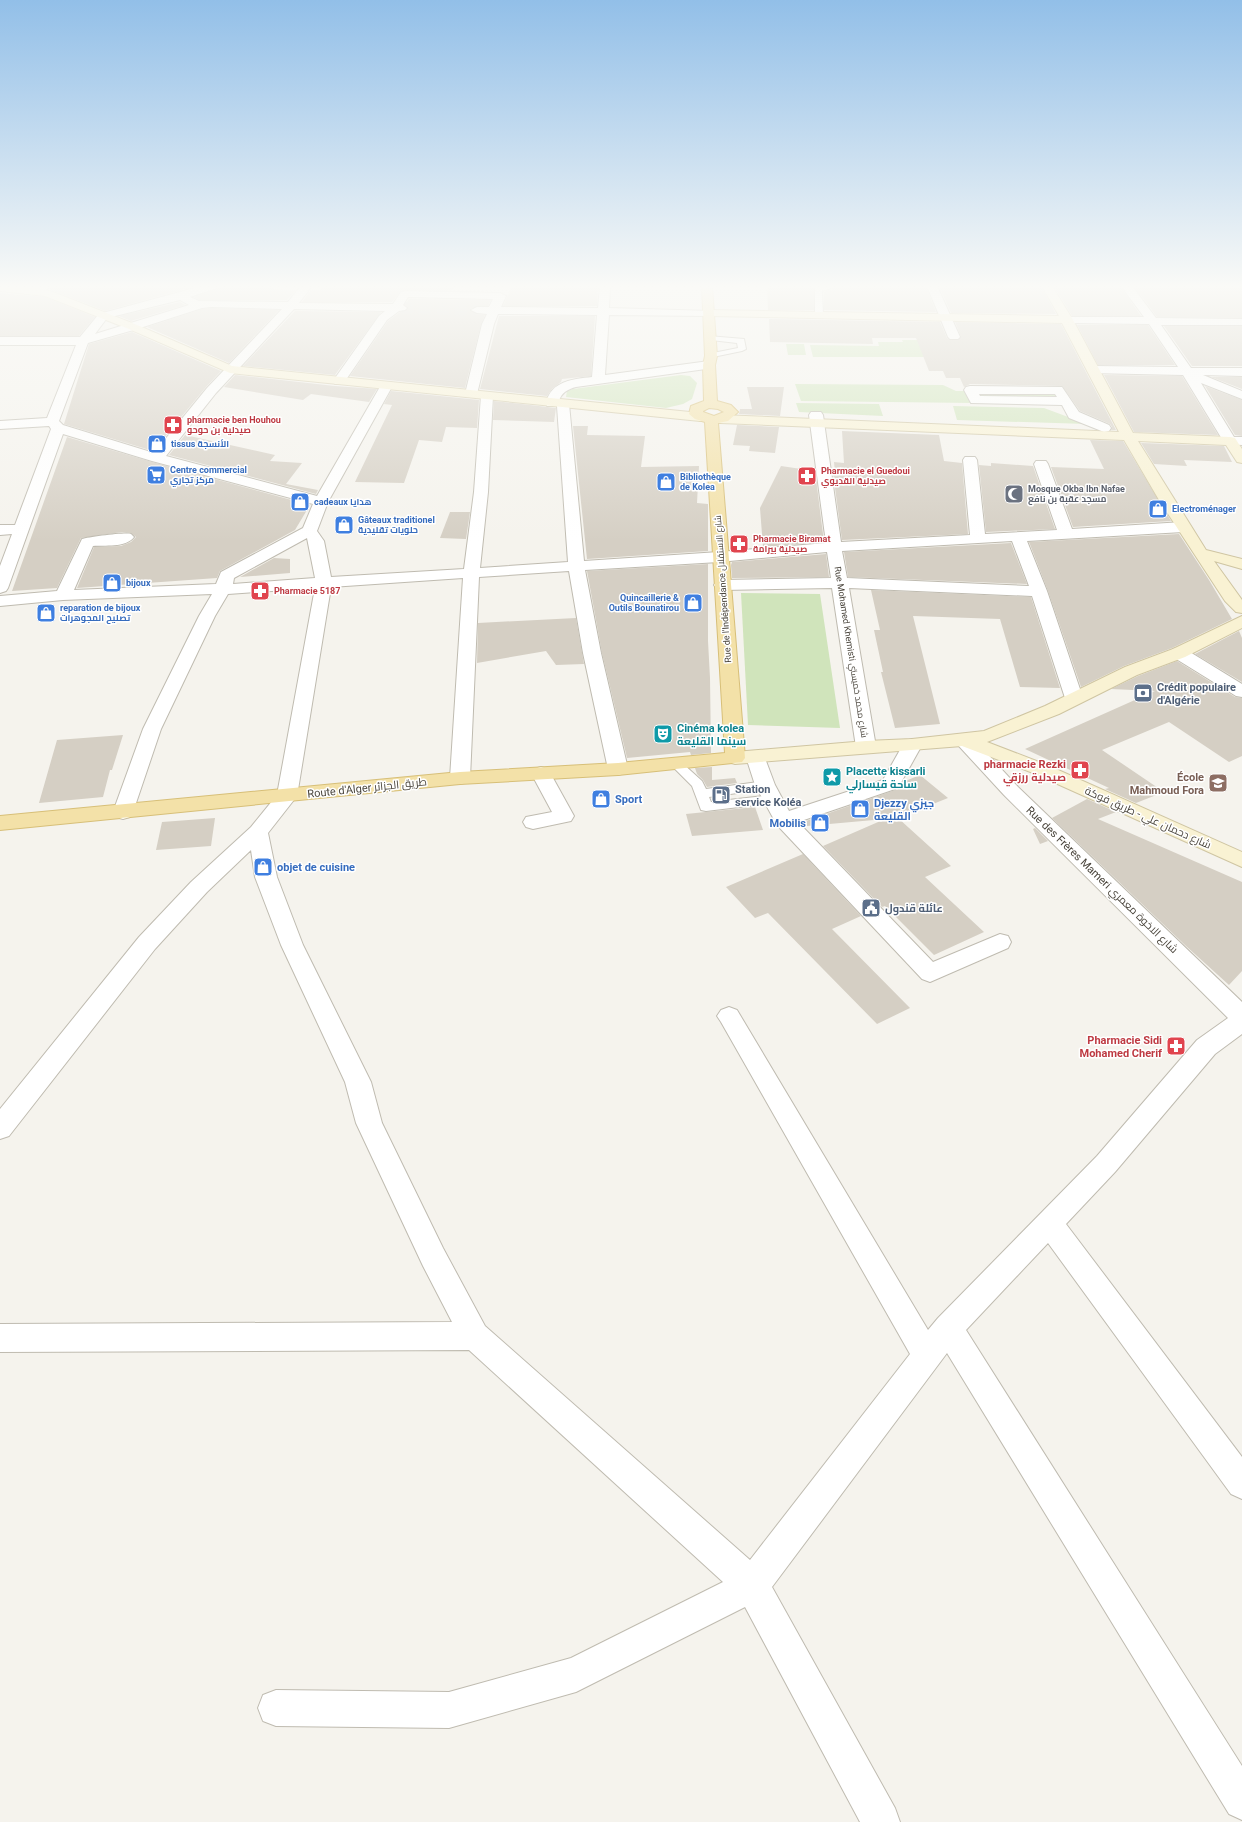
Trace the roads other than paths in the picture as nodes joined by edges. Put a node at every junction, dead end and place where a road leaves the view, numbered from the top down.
1 (73, 371) edge
2 (228, 371) edge
3 (248, 371) edge
4 (346, 371) edge
5 (477, 371) edge
6 (599, 371) edge
7 (648, 371) edge
8 (711, 371) edge
9 (1094, 371) edge
10 (1118, 371) edge
11 (1188, 371) edge
12 (1242, 372) edge
13 (1190, 374) junction
14 (598, 380) junction
15 (339, 381) junction
16 (387, 385) junction
17 (471, 394) junction
18 (1242, 395) edge
19 (487, 396) junction
20 (1065, 401) junction
21 (557, 404) junction
22 (714, 414) junction
23 (816, 420) junction
24 (0, 425) edge
25 (55, 425) junction
26 (1104, 428) junction
27 (1127, 433) junction
28 (1236, 441) edge
29 (157, 458) junction
30 (1242, 459) edge
31 (970, 460) dead end
32 (1041, 464) dead end
33 (321, 502) junction
34 (1183, 527) junction
35 (22, 529) junction
36 (0, 530) edge
37 (309, 531) junction
38 (1066, 533) junction
39 (1018, 536) junction
40 (126, 537) dead end
41 (978, 538) junction
42 (834, 547) junction
43 (1200, 553) junction
44 (719, 557) junction
45 (1242, 564) edge
46 (576, 566) junction
47 (471, 573) junction
48 (324, 582) junction
49 (841, 583) junction
50 (722, 585) junction
51 (0, 588) edge
52 (223, 589) junction
53 (1039, 591) junction
54 (63, 595) junction
55 (0, 601) edge
56 (1242, 608) edge
57 (1242, 621) edge
58 (1179, 653) junction
59 (1242, 692) edge
60 (1074, 698) junction
61 (964, 740) junction
62 (912, 745) junction
63 (866, 747) junction
64 (756, 757) junction
65 (735, 758) junction
66 (677, 765) junction
67 (618, 769) junction
68 (541, 773) junction
69 (460, 778) junction
70 (769, 792) junction
71 (287, 796) junction
72 (123, 812) junction
73 (784, 820) junction
74 (533, 822) dead end
75 (0, 823) edge
76 (258, 832) junction
77 (1242, 860) edge
78 (1000, 942) dead end
79 (729, 1016) dead end
80 (1242, 1018) edge
81 (1242, 1021) edge
82 (0, 1128) edge
83 (1049, 1222) junction
84 (948, 1328) junction
85 (475, 1336) junction
86 (0, 1338) edge
87 (927, 1356) junction
88 (1242, 1483) edge
89 (752, 1585) junction
90 (276, 1708) dead end
91 (1242, 1801) edge
92 (881, 1822) edge

1 - 25 street
2 - 29 street
3 - 15 main road
4 - 15 street
5 - 17 street
6 - 14 street
7 - 14 street
8 - 22 main road, Rue de l'Indépendance شارع الاستقلال
9 - 27 main road
10 - 13 street
11 - 13 street
12 - 13 street
13 - 18 street
13 - 28 street
14 - 21 street
15 - 16 main road
16 - 17 main road
16 - 33 street
17 - 19 main road
19 - 21 main road
19 - 47 street
20 - 20 street
20 - 26 street
21 - 22 main road
21 - 46 street
22 - 23 main road
22 - 44 main road, Rue de l'Indépendance شارع الاستقلال
23 - 26 main road
23 - 27 main road
23 - 42 street, Rue Mohamed Khemisti شارع محمد خميستي
24 - 25 street
25 - 29 street
25 - 35 street
26 - 27 main road
27 - 28 main road
27 - 34 main road
28 - 30 main road
29 - 33 street
31 - 41 street
32 - 38 street
33 - 37 street
34 - 38 street
34 - 43 main road
35 - 36 street
35 - 51 street
37 - 48 street
37 - 52 street
38 - 39 street
39 - 41 street
39 - 53 street
40 - 54 street
41 - 42 street
42 - 44 street
42 - 49 street, Rue Mohamed Khemisti شارع محمد خميستي
43 - 45 main road
43 - 56 main road
44 - 46 street
44 - 50 main road, Rue de l'Indépendance شارع الاستقلال
46 - 47 street
46 - 67 street
47 - 48 street
47 - 69 street
48 - 52 street
48 - 71 street
49 - 50 street
49 - 53 street
49 - 63 street, Rue Mohamed Khemisti شارع محمد خميستي
50 - 65 main road, Rue de l'Indépendance شارع الاستقلال
52 - 54 street
52 - 72 street
53 - 60 street
54 - 55 street
57 - 58 main road
58 - 59 street
58 - 60 main road
60 - 61 main road
61 - 62 main road
61 - 77 main road, شارع دحمان علي - طريق فوكة
61 - 80 street, Rue des Frères Mameri شارع الاخوة معمري
62 - 63 main road
62 - 73 street
63 - 64 main road
64 - 65 main road
64 - 70 street
65 - 66 main road, Route d'Alger طريق الجزائر
66 - 67 main road, Route d'Alger طريق الجزائر
66 - 70 lane
67 - 68 main road, Route d'Alger طريق الجزائر
68 - 69 main road, Route d'Alger طريق الجزائر
68 - 74 street
69 - 71 main road, Route d'Alger طريق الجزائر
70 - 73 street
71 - 72 main road, Route d'Alger طريق الجزائر
71 - 76 street
72 - 75 main road, Route d'Alger طريق الجزائر
73 - 78 street
76 - 82 street
76 - 85 street
79 - 87 street
81 - 83 street
83 - 84 street
83 - 88 street
84 - 87 street
84 - 91 street
85 - 86 street
85 - 89 street
87 - 89 street
89 - 90 street
89 - 92 street

